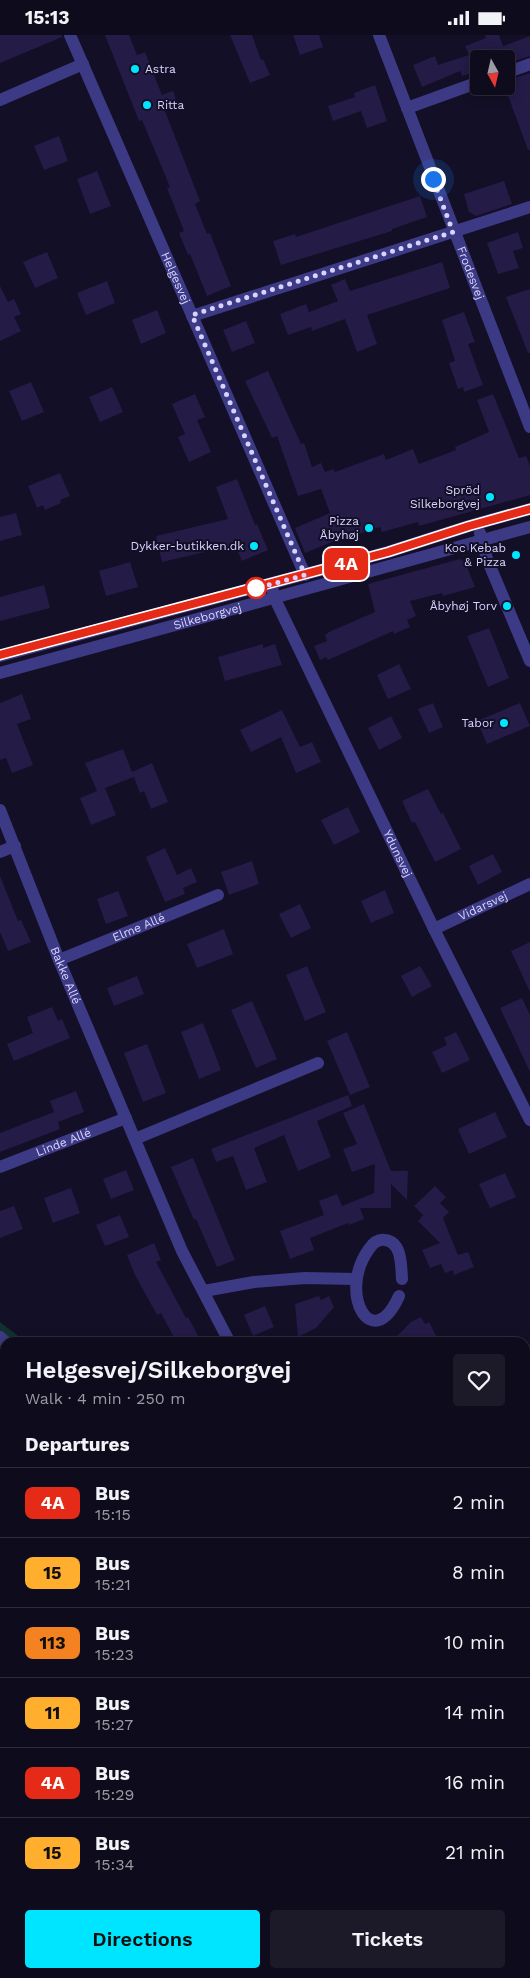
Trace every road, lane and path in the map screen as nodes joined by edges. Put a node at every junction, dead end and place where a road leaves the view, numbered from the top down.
1 (70, 35) edge
2 (379, 35) edge
3 (530, 64) edge
4 (83, 65) junction
5 (515, 70) edge
6 (470, 85) edge
7 (0, 100) edge
8 (407, 108) junction
9 (530, 207) edge
10 (453, 232) junction
11 (192, 315) junction
12 (530, 427) edge
13 (530, 509) edge
14 (477, 523) junction
15 (530, 527) edge
16 (482, 539) junction
17 (305, 575) junction
18 (271, 584) junction
19 (275, 599) junction
20 (0, 655) edge
21 (530, 661) edge
22 (0, 673) edge
23 (0, 810) edge
24 (15, 846) junction
25 (0, 852) edge
26 (530, 884) edge
27 (218, 895) dead end
28 (434, 929) junction
29 (59, 960) junction
30 (318, 1063) dead end
31 (126, 1118) junction
32 (530, 1120) edge
33 (135, 1139) junction
34 (0, 1167) edge
35 (356, 1279) junction
36 (402, 1279) dead end
37 (204, 1291) junction
38 (399, 1296) dead end
39 (227, 1337) edge

1 - 4 street, Helgesvej
2 - 8 street, Frodesvej
3 - 5 street
4 - 7 street
4 - 11 street, Helgesvej
6 - 8 street
8 - 10 street, Frodesvej
9 - 10 street
10 - 11 street
10 - 12 street, Frodesvej
11 - 17 street, Helgesvej
13 - 14 street, Silkeborgvej
14 - 16 street
14 - 17 street, Silkeborgvej
15 - 16 street, Silkeborgvej
16 - 19 street, Silkeborgvej
16 - 21 street
17 - 18 street, Silkeborgvej
18 - 19 street, Ydunsvej
18 - 20 street, Silkeborgvej
19 - 22 street, Silkeborgvej
19 - 28 street, Ydunsvej
23 - 24 street, Bakke Allé
24 - 25 street
24 - 29 street, Bakke Allé
26 - 28 street, Vidarsvej
27 - 29 street, Elme Allé
28 - 32 street, Ydunsvej
29 - 31 street, Bakke Allé
30 - 33 street
31 - 33 street, Bakke Allé
31 - 34 street, Linde Allé
33 - 37 street, Bakke Allé
35 - 36 street
35 - 37 street
35 - 38 street
37 - 39 street, Bakke Allé

